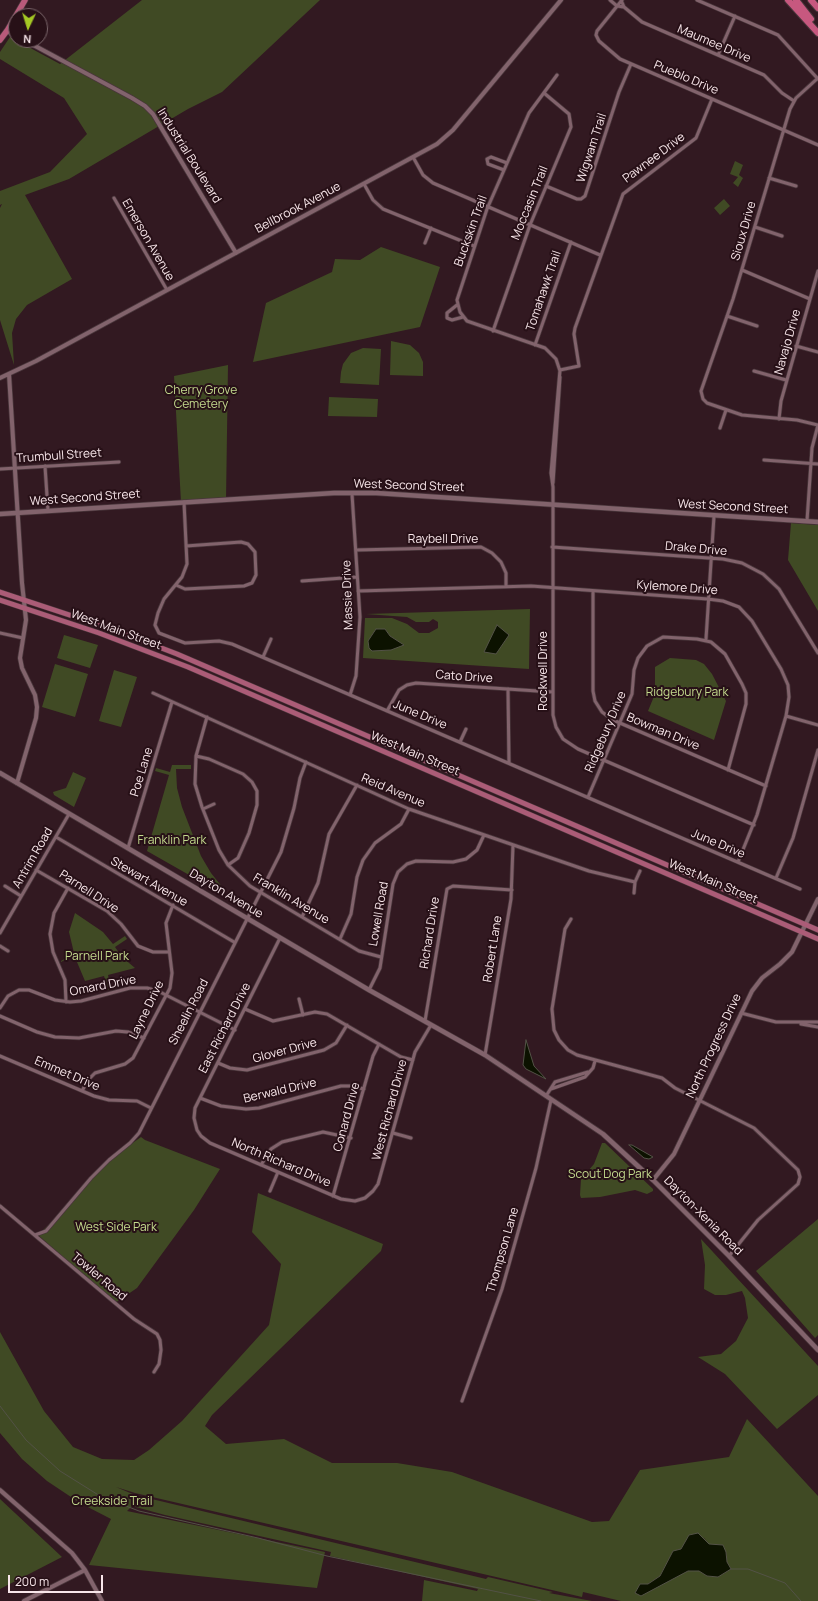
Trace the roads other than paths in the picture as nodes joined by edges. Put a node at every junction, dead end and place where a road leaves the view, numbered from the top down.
1 (24, 0) edge
2 (561, 0) edge
3 (610, 0) edge
4 (622, 0) edge
5 (697, 0) edge
6 (788, 0) edge
7 (796, 0) edge
8 (811, 0) edge
9 (815, 0) edge
10 (818, 4) edge
11 (617, 6) junction
12 (624, 7) junction
13 (818, 8) edge
14 (735, 16) junction
15 (818, 27) edge
16 (7, 31) joint
17 (818, 33) edge
18 (0, 40) edge
19 (39, 48) edge
20 (718, 55) junction
21 (631, 64) junction
22 (557, 74) dead end
23 (818, 78) edge
24 (544, 93) junction
25 (712, 99) junction
26 (794, 101) junction
27 (784, 129) junction
28 (818, 145) edge
29 (413, 157) junction
30 (507, 163) junction
31 (504, 170) junction
32 (769, 178) junction
33 (364, 184) junction
34 (546, 186) junction
35 (796, 186) dead end
36 (114, 198) dead end
37 (488, 206) junction
38 (530, 225) junction
39 (755, 227) junction
40 (431, 228) junction
41 (782, 236) dead end
42 (571, 242) junction
43 (425, 244) dead end
44 (474, 246) junction
45 (236, 253) junction
46 (600, 255) junction
47 (742, 270) junction
48 (818, 271) edge
49 (167, 290) junction
50 (810, 299) junction
51 (457, 305) junction
52 (727, 316) junction
53 (463, 317) junction
54 (757, 326) dead end
55 (493, 331) junction
56 (535, 345) junction
57 (796, 346) junction
58 (818, 352) edge
59 (560, 370) junction
60 (754, 371) dead end
61 (9, 374) junction
62 (0, 378) edge
63 (786, 380) junction
64 (726, 410) junction
65 (779, 419) junction
66 (818, 425) edge
67 (720, 428) dead end
68 (764, 460) dead end
69 (119, 462) dead end
70 (811, 464) junction
71 (818, 464) edge
72 (45, 466) junction
73 (16, 468) junction
74 (0, 469) edge
75 (352, 494) junction
76 (184, 502) junction
77 (553, 505) junction
78 (48, 511) junction
79 (18, 513) junction
80 (0, 514) edge
81 (714, 516) junction
82 (807, 521) junction
83 (818, 522) edge
84 (186, 546) junction
85 (552, 547) junction
86 (356, 550) junction
87 (711, 558) junction
88 (357, 577) junction
89 (302, 581) dead end
90 (176, 584) junction
91 (506, 586) junction
92 (553, 588) junction
93 (358, 591) junction
94 (593, 591) junction
95 (0, 592) edge
96 (708, 599) junction
97 (0, 600) edge
98 (24, 600) junction
99 (25, 608) junction
100 (0, 633) edge
101 (23, 638) junction
102 (271, 639) dead end
103 (706, 640) junction
104 (818, 653) edge
105 (263, 657) junction
106 (508, 689) junction
107 (553, 692) junction
108 (153, 693) dead end
109 (350, 695) junction
110 (172, 702) junction
111 (387, 711) junction
112 (786, 716) junction
113 (206, 718) junction
114 (620, 723) junction
115 (818, 725) edge
116 (466, 729) dead end
117 (460, 742) junction
118 (818, 750) edge
119 (196, 756) junction
120 (604, 760) junction
121 (306, 762) junction
122 (509, 763) junction
123 (728, 770) junction
124 (0, 773) edge
125 (17, 783) junction
126 (357, 785) junction
127 (766, 786) junction
128 (588, 797) junction
129 (214, 804) dead end
130 (203, 809) junction
131 (409, 809) junction
132 (69, 814) junction
133 (754, 825) junction
134 (484, 835) junction
135 (56, 837) junction
136 (513, 845) junction
137 (128, 848) junction
138 (738, 862) junction
139 (228, 865) junction
140 (36, 870) junction
141 (640, 872) dead end
142 (776, 878) junction
143 (635, 882) junction
144 (5, 886) dead end
145 (68, 888) junction
146 (512, 888) junction
147 (800, 889) dead end
148 (260, 893) junction
149 (634, 893) dead end
150 (21, 896) junction
151 (818, 899) edge
152 (173, 905) junction
153 (302, 917) junction
154 (246, 918) junction
155 (571, 919) dead end
156 (804, 929) junction
157 (818, 930) edge
158 (0, 933) edge
159 (280, 938) junction
160 (340, 939) junction
161 (818, 939) edge
162 (234, 942) junction
163 (0, 946) edge
164 (8, 952) dead end
165 (169, 952) junction
166 (381, 957) junction
167 (369, 990) junction
168 (166, 995) junction
169 (299, 999) dead end
170 (66, 1002) junction
171 (0, 1008) edge
172 (245, 1009) junction
173 (199, 1012) junction
174 (741, 1013) junction
175 (303, 1015) junction
176 (0, 1016) edge
177 (425, 1022) junction
178 (818, 1022) edge
179 (796, 1023) junction
180 (347, 1025) junction
181 (431, 1025) junction
182 (818, 1027) edge
183 (235, 1030) junction
184 (441, 1031) joint
185 (144, 1038) junction
186 (379, 1044) junction
187 (0, 1056) edge
188 (485, 1056) junction
189 (413, 1060) junction
190 (595, 1061) junction
191 (218, 1062) junction
192 (364, 1089) junction
193 (82, 1091) junction
194 (546, 1096) junction
195 (200, 1098) junction
196 (551, 1100) junction
197 (699, 1100) junction
198 (151, 1108) junction
199 (196, 1128) joint
200 (393, 1133) junction
201 (351, 1138) junction
202 (411, 1138) dead end
203 (261, 1165) junction
204 (278, 1172) junction
205 (653, 1180) junction
206 (270, 1191) dead end
207 (334, 1196) junction
208 (365, 1198) joint
209 (0, 1206) edge
210 (35, 1235) junction
211 (729, 1256) junction
212 (818, 1350) edge
213 (154, 1372) dead end
214 (462, 1402) dead end
215 (0, 1490) edge
216 (85, 1570) junction
217 (24, 1601) edge
218 (102, 1601) edge

1 - 16 highway
2 - 29 street, Bellbrook Avenue
3 - 11 street
4 - 11 street, Pueblo Drive
4 - 12 street
5 - 14 street
6 - 17 highway
7 - 15 highway
8 - 13 highway
9 - 10 highway
11 - 12 street, Maumee Drive
11 - 21 street, Pueblo Drive
12 - 20 street, Maumee Drive
14 - 20 street
14 - 23 street
16 - 18 highway
19 - 45 street, Industrial Boulevard
20 - 26 street, Maumee Drive
21 - 25 street, Pueblo Drive
21 - 34 street, Wigwam Trail
22 - 24 street, Buckskin Trail
23 - 26 street, Sioux Drive
24 - 30 street, Buckskin Trail
24 - 34 street, Moccasin Trail
25 - 27 street, Pueblo Drive
25 - 46 street, Pawnee Drive
26 - 27 street, Sioux Drive
27 - 28 street, Pueblo Drive
27 - 32 street, Sioux Drive
29 - 33 street, Bellbrook Avenue
29 - 37 street
30 - 31 street, Buckskin Trail
30 - 31 street
31 - 37 street, Buckskin Trail
32 - 35 street
32 - 39 street, Sioux Drive
33 - 40 street
33 - 45 street, Bellbrook Avenue
34 - 38 street, Moccasin Trail
36 - 49 street, Emerson Avenue
37 - 38 street
37 - 44 street, Buckskin Trail
38 - 42 street
38 - 55 street, Moccasin Trail
39 - 41 street
39 - 47 street, Sioux Drive
40 - 43 street
40 - 44 street
42 - 46 street
42 - 56 street, Tomahawk Trail
44 - 51 street, Buckskin Trail
45 - 49 street, Bellbrook Avenue
46 - 59 street
47 - 50 street
47 - 52 street, Sioux Drive
48 - 50 street, Navajo Drive
49 - 61 street, Bellbrook Avenue
50 - 57 street, Navajo Drive
51 - 53 street
51 - 53 street, Buckskin Trail
52 - 54 street
52 - 64 street, Sioux Drive
53 - 55 street
55 - 56 street
56 - 59 street, Rockwell Drive
57 - 58 street
57 - 63 street, Navajo Drive
59 - 77 street, Rockwell Drive
60 - 63 street
61 - 62 street, Bellbrook Avenue
61 - 73 street
63 - 65 street, Navajo Drive
64 - 65 street
64 - 67 street
65 - 66 street
66 - 70 street
68 - 70 street
69 - 72 street, Trumbull Street
70 - 71 street
70 - 82 street
72 - 73 street, Trumbull Street
72 - 78 street
73 - 74 street, Trumbull Street
73 - 79 street
75 - 76 main road, West Second Street
75 - 77 main road, West Second Street
75 - 86 street, Massie Drive
76 - 78 main road, West Second Street
76 - 84 street, June Drive
77 - 81 main road, West Second Street
77 - 85 street, Rockwell Drive
78 - 79 main road, West Second Street
79 - 80 main road, West Second Street
79 - 98 street
81 - 82 main road, West Second Street
81 - 87 street
82 - 83 main road, West Second Street
84 - 90 street, June Drive
84 - 90 street
85 - 87 street, Drake Drive
85 - 92 street, Rockwell Drive
86 - 88 street, Massie Drive
86 - 91 street, Raybell Drive
87 - 96 street
87 - 104 street, Drake Drive
88 - 89 street
88 - 93 street, Massie Drive
90 - 105 street, June Drive
91 - 92 street, Kylemore Drive
91 - 93 street, Kylemore Drive
92 - 94 street, Kylemore Drive
92 - 107 street, Rockwell Drive
93 - 109 street, Massie Drive
94 - 96 street, Kylemore Drive
94 - 114 street, Bowman Drive
95 - 98 main road, West Main Street
96 - 103 street
96 - 112 street, Kylemore Drive
97 - 99 main road, West Main Street
98 - 99 street
98 - 156 main road, West Main Street
99 - 101 street
99 - 156 main road, West Main Street
100 - 101 street
101 - 125 street
102 - 105 street
103 - 114 street, Ridgebury Drive
103 - 123 street
105 - 109 street, June Drive
106 - 107 street, Cato Drive
106 - 111 street, Cato Drive
106 - 122 street
107 - 120 street, Rockwell Drive
108 - 110 street, Reid Avenue
109 - 111 street, June Drive
110 - 113 street, Reid Avenue
110 - 137 street, Poe Lane
111 - 117 street, June Drive
112 - 115 street
112 - 127 street, Kylemore Drive
113 - 119 street, Franklin Avenue
113 - 121 street, Reid Avenue
114 - 120 street, Ridgebury Drive
114 - 123 street, Bowman Drive
116 - 117 street
117 - 122 street, June Drive
118 - 142 street
119 - 130 street, Franklin Avenue
119 - 139 street
120 - 128 street, Ridgebury Drive
120 - 133 street, Rockwell Drive
121 - 126 street, Reid Avenue
121 - 148 street, Sheelin Road
122 - 128 street, June Drive
123 - 127 street, Bowman Drive
124 - 125 main road, Dayton Avenue
125 - 132 main road, Dayton Avenue
126 - 131 street, Reid Avenue
126 - 153 street
127 - 133 street, Kylemore Drive
128 - 138 street, June Drive
129 - 130 street
130 - 139 street, Franklin Avenue
131 - 134 street, Reid Avenue
131 - 160 street
132 - 135 street, Antrim Road
132 - 137 main road, Dayton Avenue
133 - 138 street, Kylemore Drive
134 - 136 street, Reid Avenue
134 - 166 street, Lowell Road
135 - 140 street, Antrim Road
135 - 152 street, Stewart Avenue
136 - 143 street, Reid Avenue
136 - 146 street, Robert Lane
137 - 154 main road, Dayton Avenue
138 - 142 street, June Drive
139 - 148 street, Franklin Avenue
140 - 145 street, Parnell Drive
140 - 150 street, Antrim Road
141 - 143 street
142 - 147 street, June Drive
143 - 149 street
144 - 150 street
145 - 165 street, Parnell Drive
145 - 170 street
146 - 177 street, Richard Drive
146 - 188 street, Robert Lane
148 - 153 street, Franklin Avenue
148 - 154 street, Sheelin Road
150 - 158 street, Antrim Road
151 - 156 street, North Progress Drive
152 - 162 street, Stewart Avenue
152 - 165 street, Layne Drive
153 - 160 street, Franklin Avenue
154 - 159 main road, Dayton Avenue
154 - 162 street, Sheelin Road
155 - 190 street
156 - 157 main road, West Main Street
156 - 161 main road, West Main Street
156 - 174 street, North Progress Drive
159 - 167 main road, Dayton Avenue
159 - 172 street, East Richard Drive
160 - 166 street, Franklin Avenue
162 - 173 street, Sheelin Road
163 - 164 street
165 - 168 street, Layne Drive
166 - 167 street, Lowell Road
167 - 177 main road, Dayton Avenue
168 - 170 street, Omard Drive
168 - 173 street, Omard Drive
168 - 185 street, Layne Drive
169 - 175 street
170 - 171 street, Omard Drive
172 - 175 street
172 - 183 street, East Richard Drive
173 - 183 street, Omard Drive
173 - 198 street, Sheelin Road
174 - 179 street
174 - 197 street, North Progress Drive
175 - 180 street
176 - 185 street
177 - 181 main road, Dayton Avenue
178 - 179 street
179 - 182 street
180 - 186 street
180 - 191 street, Glover Drive
181 - 184 main road, Dayton Avenue
181 - 189 street, West Richard Drive
183 - 191 street, East Richard Drive
184 - 188 main road, Dayton-Xenia Road
185 - 193 street, Layne Drive
186 - 189 street
186 - 192 street, Conard Drive
187 - 193 street, Emmet Drive
188 - 194 main road, Dayton-Xenia Road
189 - 200 street, West Richard Drive
190 - 194 street
190 - 197 street
191 - 195 street, East Richard Drive
192 - 195 street, Berwald Drive
192 - 201 street, Conard Drive
193 - 198 street, Emmet Drive
194 - 196 main road, Dayton-Xenia Road
195 - 199 street, East Richard Drive
196 - 205 main road, Dayton-Xenia Road
196 - 214 street, Thompson Lane
197 - 205 street, North Progress Drive
197 - 211 street
198 - 210 street, Sheelin Road
199 - 203 street, North Richard Drive
200 - 202 street
200 - 208 street, West Richard Drive
201 - 203 street
201 - 207 street, Conard Drive
203 - 204 street, North Richard Drive
204 - 206 street
204 - 207 street, North Richard Drive
205 - 211 main road, Dayton-Xenia Road
207 - 208 street, North Richard Drive
209 - 210 street, Towler Road
210 - 213 street, Towler Road
211 - 212 main road, Dayton-Xenia Road
215 - 216 street
216 - 217 street
216 - 218 street

